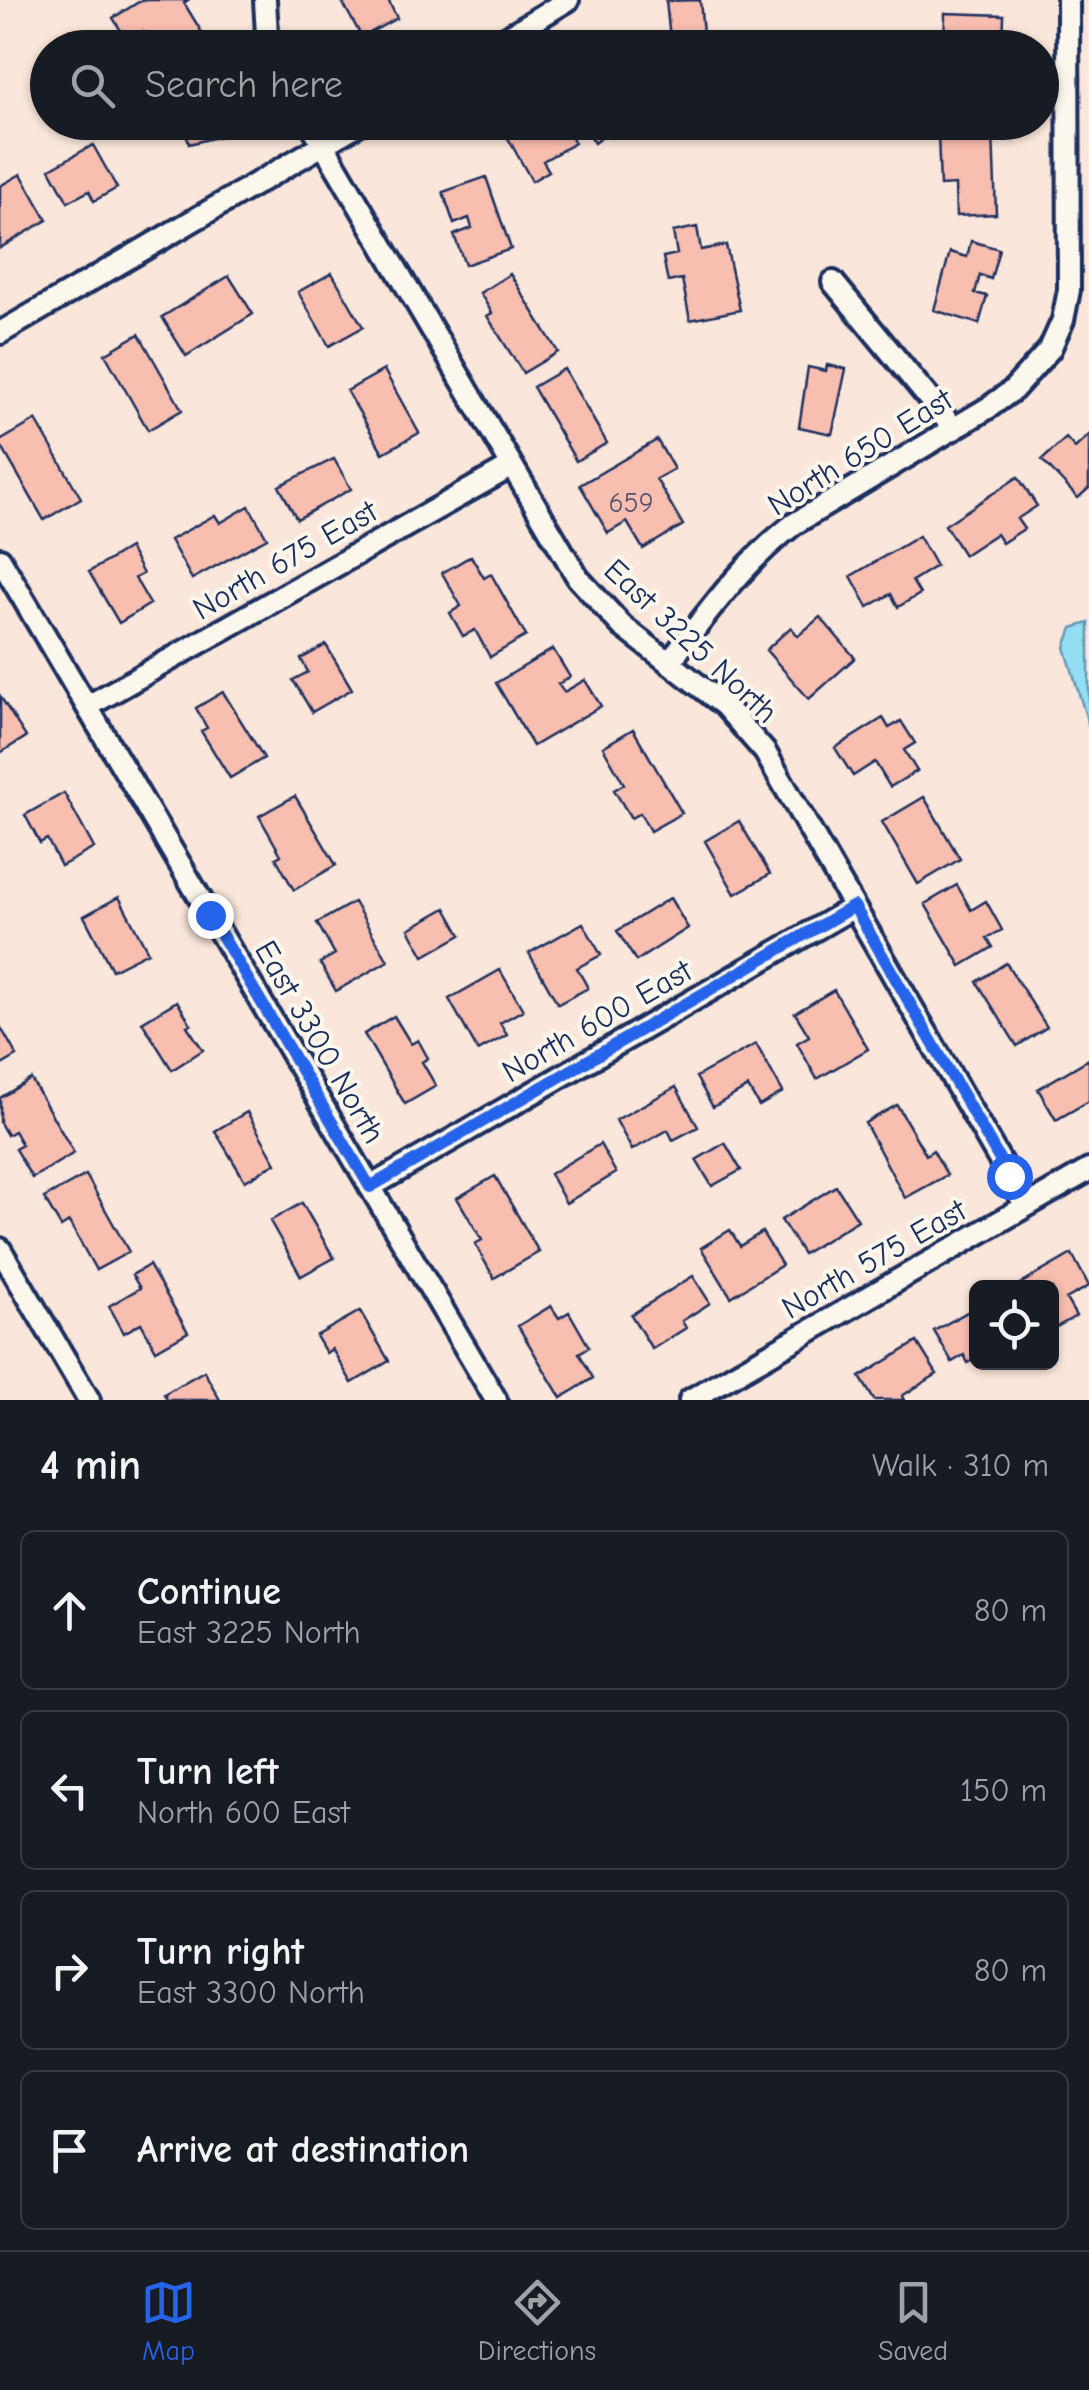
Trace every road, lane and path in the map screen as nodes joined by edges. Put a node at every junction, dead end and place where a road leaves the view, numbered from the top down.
1 (265, 0) edge
2 (568, 0) edge
3 (1068, 0) edge
4 (267, 30) edge
5 (518, 30) edge
6 (320, 140) edge
7 (334, 140) edge
8 (324, 146) junction
9 (833, 282) dead end
10 (0, 333) edge
11 (954, 429) junction
12 (512, 466) junction
13 (0, 560) edge
14 (669, 663) junction
15 (88, 706) junction
16 (854, 906) junction
17 (1089, 1170) edge
18 (370, 1187) junction
19 (1026, 1206) junction
20 (0, 1250) edge
21 (89, 1400) edge
22 (496, 1400) edge
23 (690, 1400) edge

1 - 4 street
2 - 5 street
3 - 11 street, North 650 East
6 - 8 street, East 3225 North
7 - 8 street
8 - 10 street
8 - 12 street, East 3225 North
9 - 11 street
11 - 14 street, North 650 East
12 - 14 street, East 3225 North
12 - 15 street, North 675 East
13 - 15 street, East 3300 North
14 - 16 street, East 3225 North
15 - 18 street, East 3300 North
16 - 18 street, North 600 East
16 - 19 street, East 3225 North
17 - 19 street, North 575 East
18 - 22 street, East 3300 North
19 - 23 street, North 575 East
20 - 21 street

